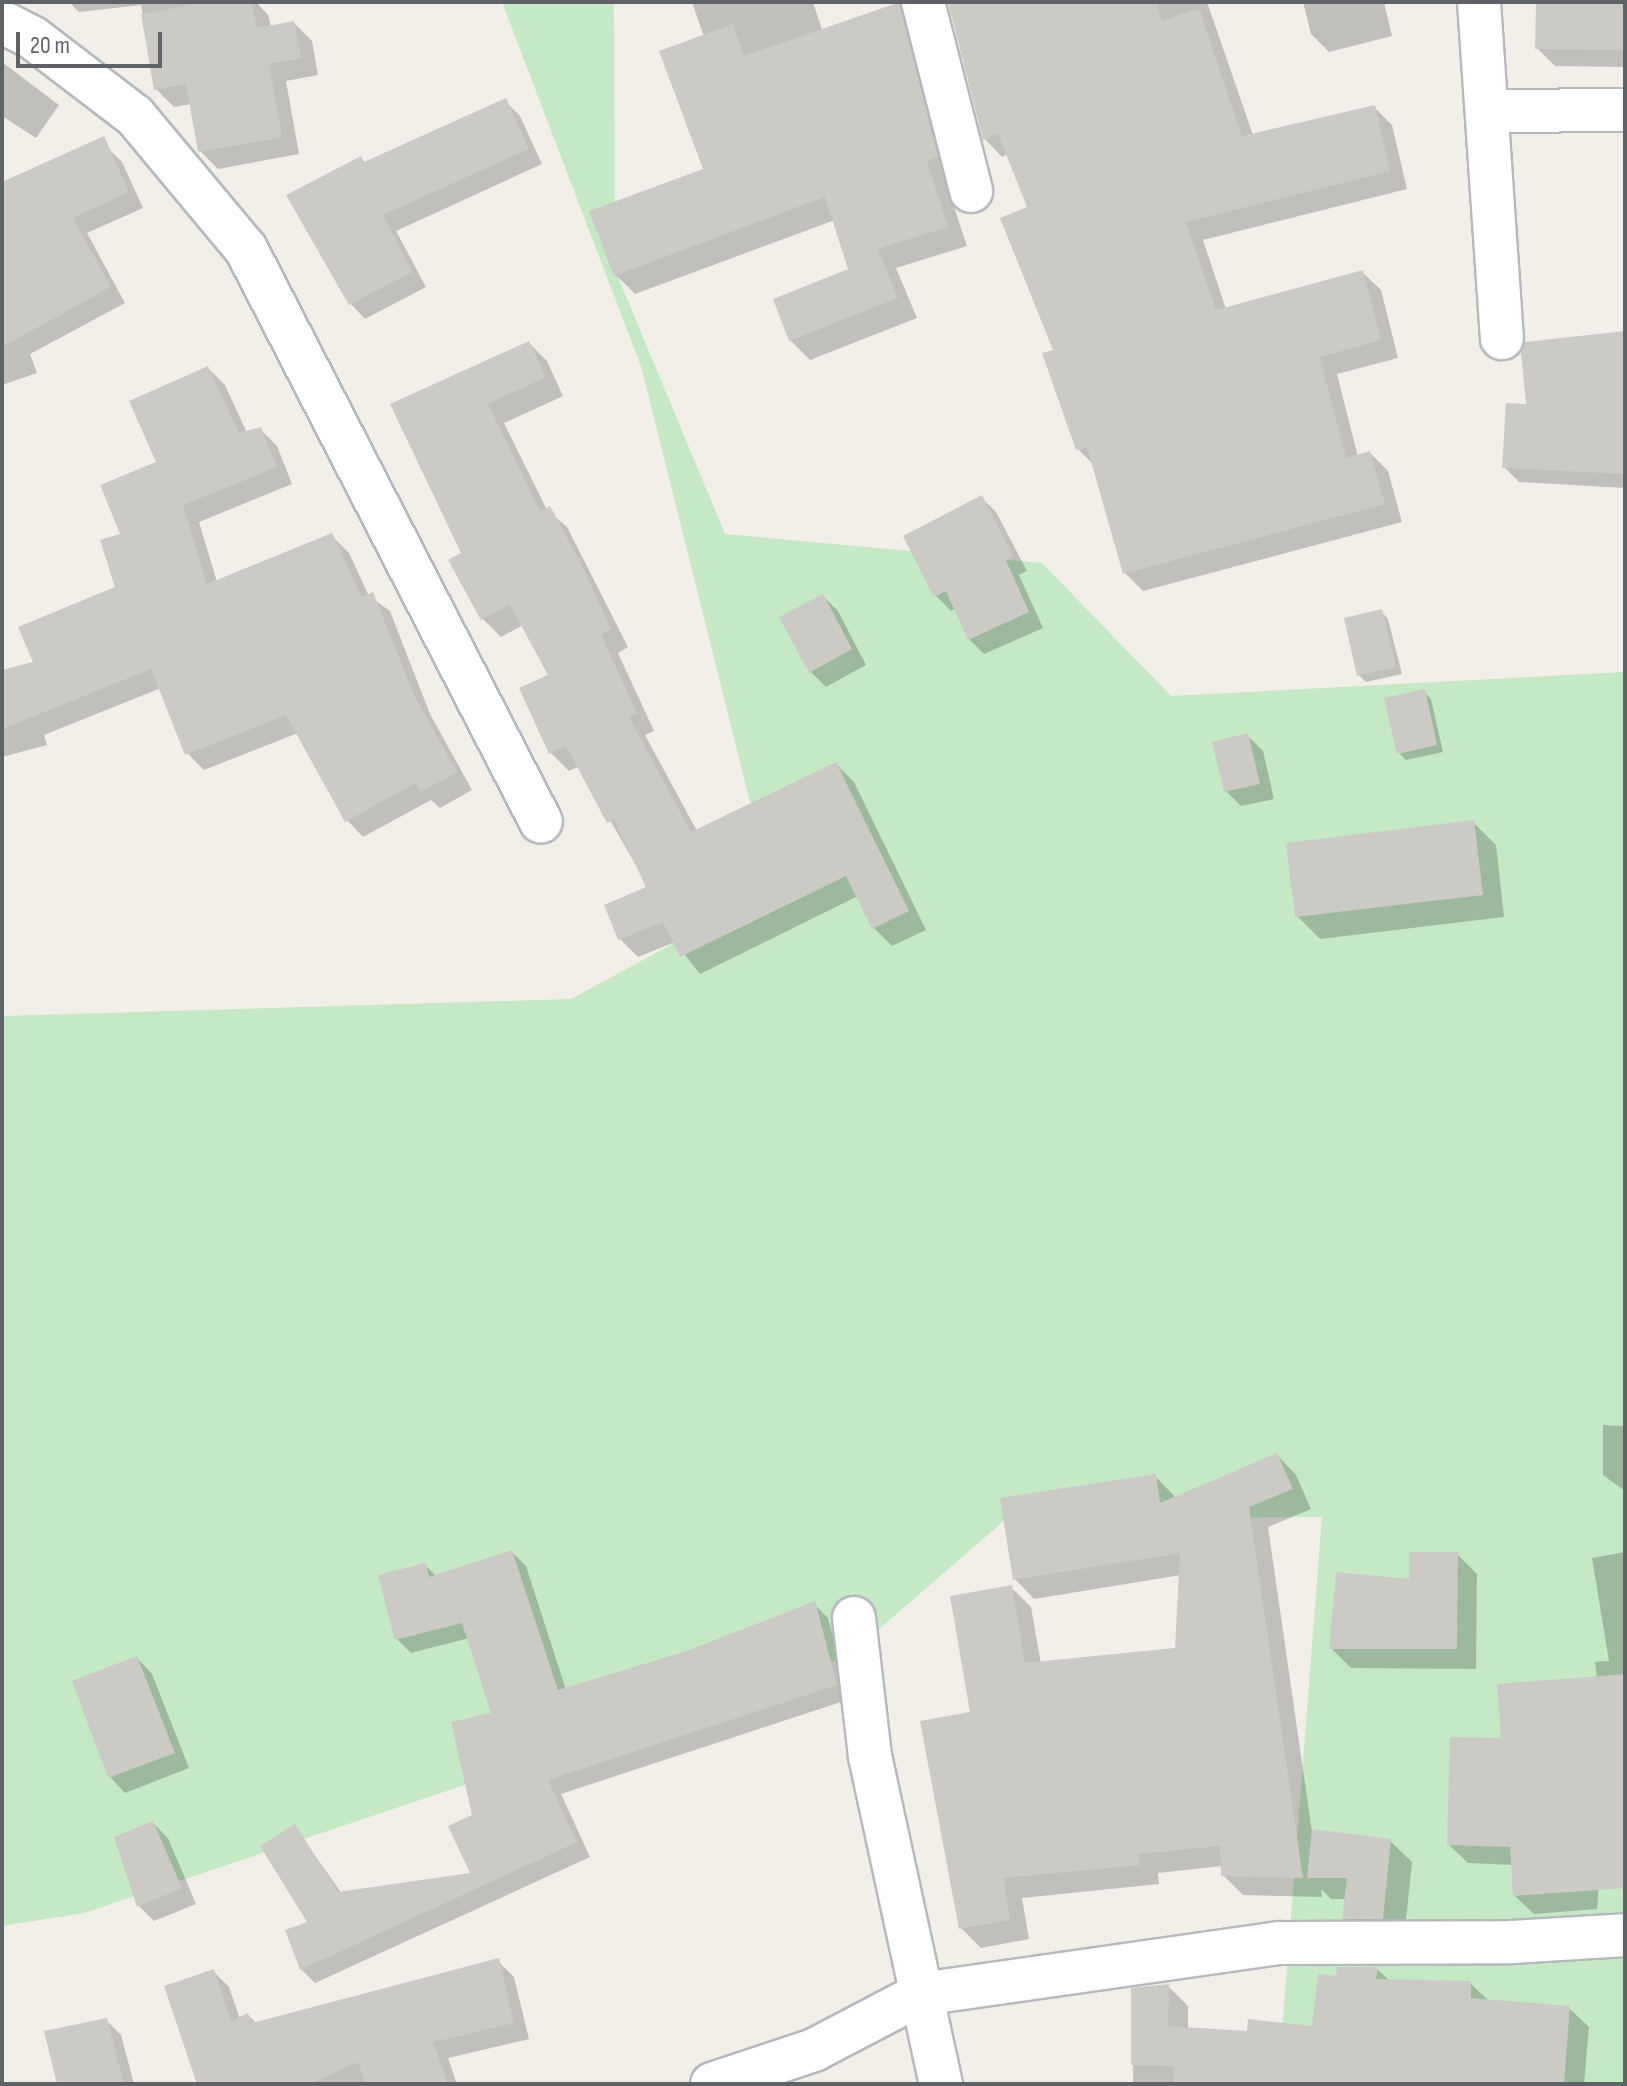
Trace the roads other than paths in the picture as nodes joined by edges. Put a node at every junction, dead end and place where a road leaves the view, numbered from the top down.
1 (923, 2) edge
2 (1479, 2) edge
3 (2, 22) edge
4 (1625, 110) edge
5 (1489, 111) junction
6 (971, 191) dead end
7 (1502, 338) dead end
8 (541, 822) dead end
9 (854, 1618) dead end
10 (1625, 1935) edge
11 (921, 1994) junction
12 (712, 2084) edge
13 (941, 2084) edge

1 - 6 street
2 - 5 street
3 - 8 street
4 - 5 street
5 - 7 street
9 - 11 street
10 - 11 street
11 - 12 street
11 - 13 street

